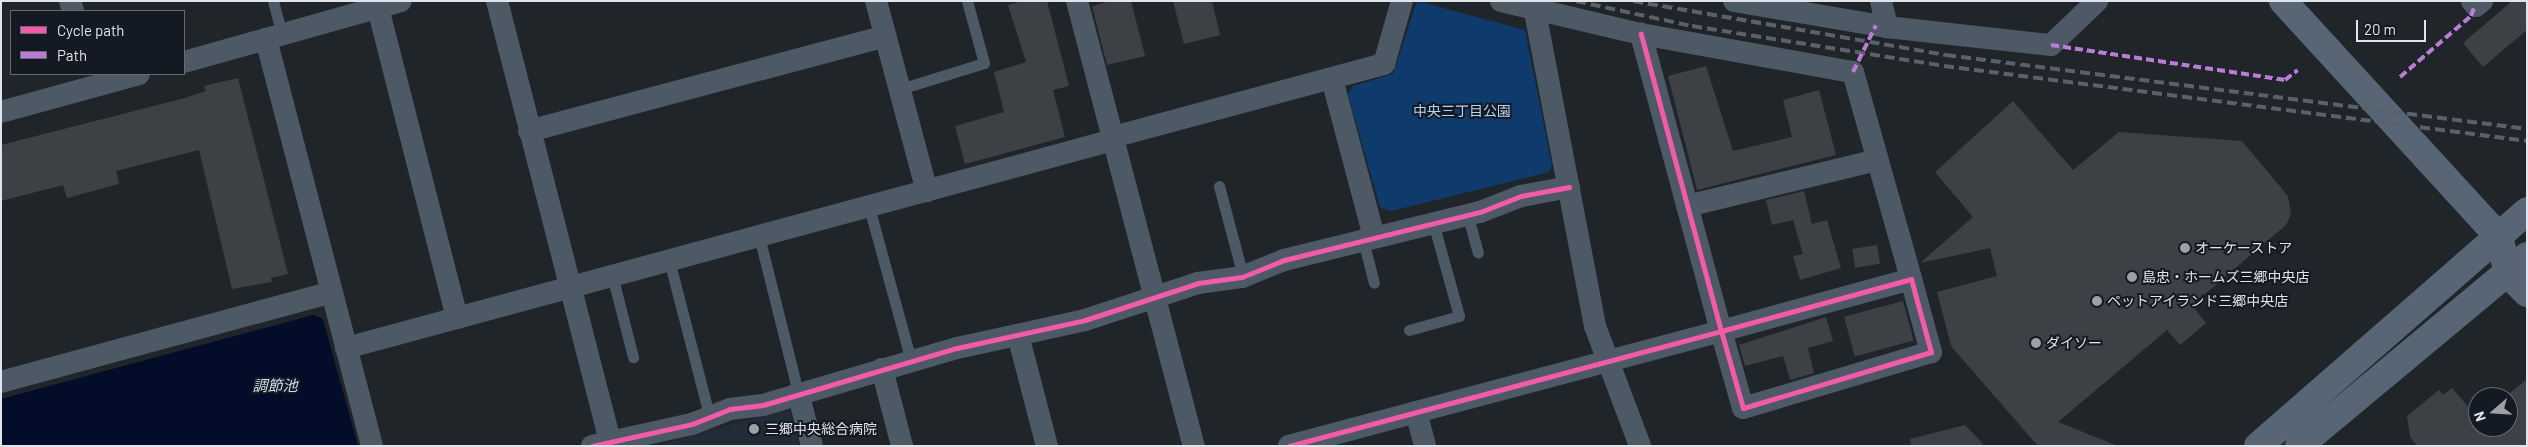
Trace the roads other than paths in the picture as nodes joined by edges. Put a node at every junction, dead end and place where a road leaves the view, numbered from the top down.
1 (273, 1) edge
2 (400, 1) edge
3 (497, 1) edge
4 (876, 1) edge
5 (967, 1) edge
6 (1077, 1) edge
7 (1402, 1) edge
8 (1501, 1) edge
9 (1734, 1) edge
10 (1881, 1) edge
11 (2097, 1) edge
12 (2282, 1) edge
13 (2472, 1) edge
14 (2482, 1) edge
15 (1533, 6) edge
16 (378, 8) junction
17 (1887, 27) junction
18 (1641, 34) junction
19 (886, 36) junction
20 (274, 37) junction
21 (185, 62) edge
22 (131, 75) edge
23 (1332, 79) junction
24 (92, 80) edge
25 (900, 89) junction
26 (1, 112) edge
27 (529, 131) junction
28 (1113, 138) junction
29 (1877, 160) junction
30 (1220, 186) dead end
31 (1569, 187) junction
32 (927, 191) junction
33 (1687, 206) junction
34 (869, 207) junction
35 (2527, 212) edge
36 (1467, 213) junction
37 (1433, 222) junction
38 (759, 236) junction
39 (2499, 237) junction
40 (1369, 239) junction
41 (2527, 243) edge
42 (1478, 253) dead end
43 (669, 260) junction
44 (2521, 274) edge
45 (612, 276) junction
46 (1244, 276) junction
47 (1911, 279) junction
48 (1374, 283) dead end
49 (570, 287) junction
50 (332, 292) junction
51 (1154, 298) junction
52 (457, 318) junction
53 (1409, 330) dead end
54 (1721, 331) junction
55 (1018, 335) junction
56 (346, 348) junction
57 (633, 356) dead end
58 (1607, 361) junction
59 (912, 364) junction
60 (882, 369) junction
61 (1, 382) edge
62 (798, 393) junction
63 (1416, 412) junction
64 (710, 418) junction
65 (664, 437) edge
66 (604, 444) edge
67 (372, 446) edge
68 (812, 446) edge
69 (902, 446) edge
70 (1047, 446) edge
71 (1194, 446) edge
72 (1289, 446) edge
73 (1425, 446) edge
74 (1640, 446) edge
75 (2258, 446) edge
76 (2299, 446) edge

1 - 20 lane
2 - 16 street
3 - 27 street
4 - 19 street
5 - 25 lane
6 - 28 street
7 - 23 street
8 - 15 street
9 - 17 street
10 - 17 street
11 - 17 street
12 - 39 street
13 - 14 street
15 - 18 street
15 - 31 street
16 - 20 street
16 - 52 street
18 - 29 street
18 - 33 street
19 - 25 street
19 - 27 street
20 - 21 street
20 - 50 street
22 - 24 street
23 - 28 street
23 - 40 street
24 - 26 street
25 - 32 street
27 - 49 street
28 - 32 street
28 - 51 street
29 - 33 street
29 - 47 street
30 - 46 lane
31 - 36 street
31 - 58 street
32 - 34 street
33 - 54 street
34 - 38 street
34 - 59 lane
35 - 39 street
36 - 37 street
36 - 42 lane
37 - 40 street
37 - 53 lane
38 - 43 street
38 - 62 lane
39 - 41 street
39 - 44 street
39 - 75 street
40 - 46 street
40 - 48 lane
43 - 45 street
43 - 64 lane
44 - 76 street
45 - 49 street
45 - 57 lane
46 - 51 street
47 - 54 street
47 - 54 street
49 - 52 street
49 - 66 street
50 - 56 street
50 - 61 street
51 - 55 street
51 - 71 street
52 - 56 street
54 - 58 street
55 - 59 street
55 - 70 street
56 - 67 street
58 - 63 street
58 - 74 street
59 - 60 street
60 - 62 street
60 - 69 street
62 - 64 street
62 - 68 street
63 - 72 street
63 - 73 street
64 - 65 street
65 - 66 street

